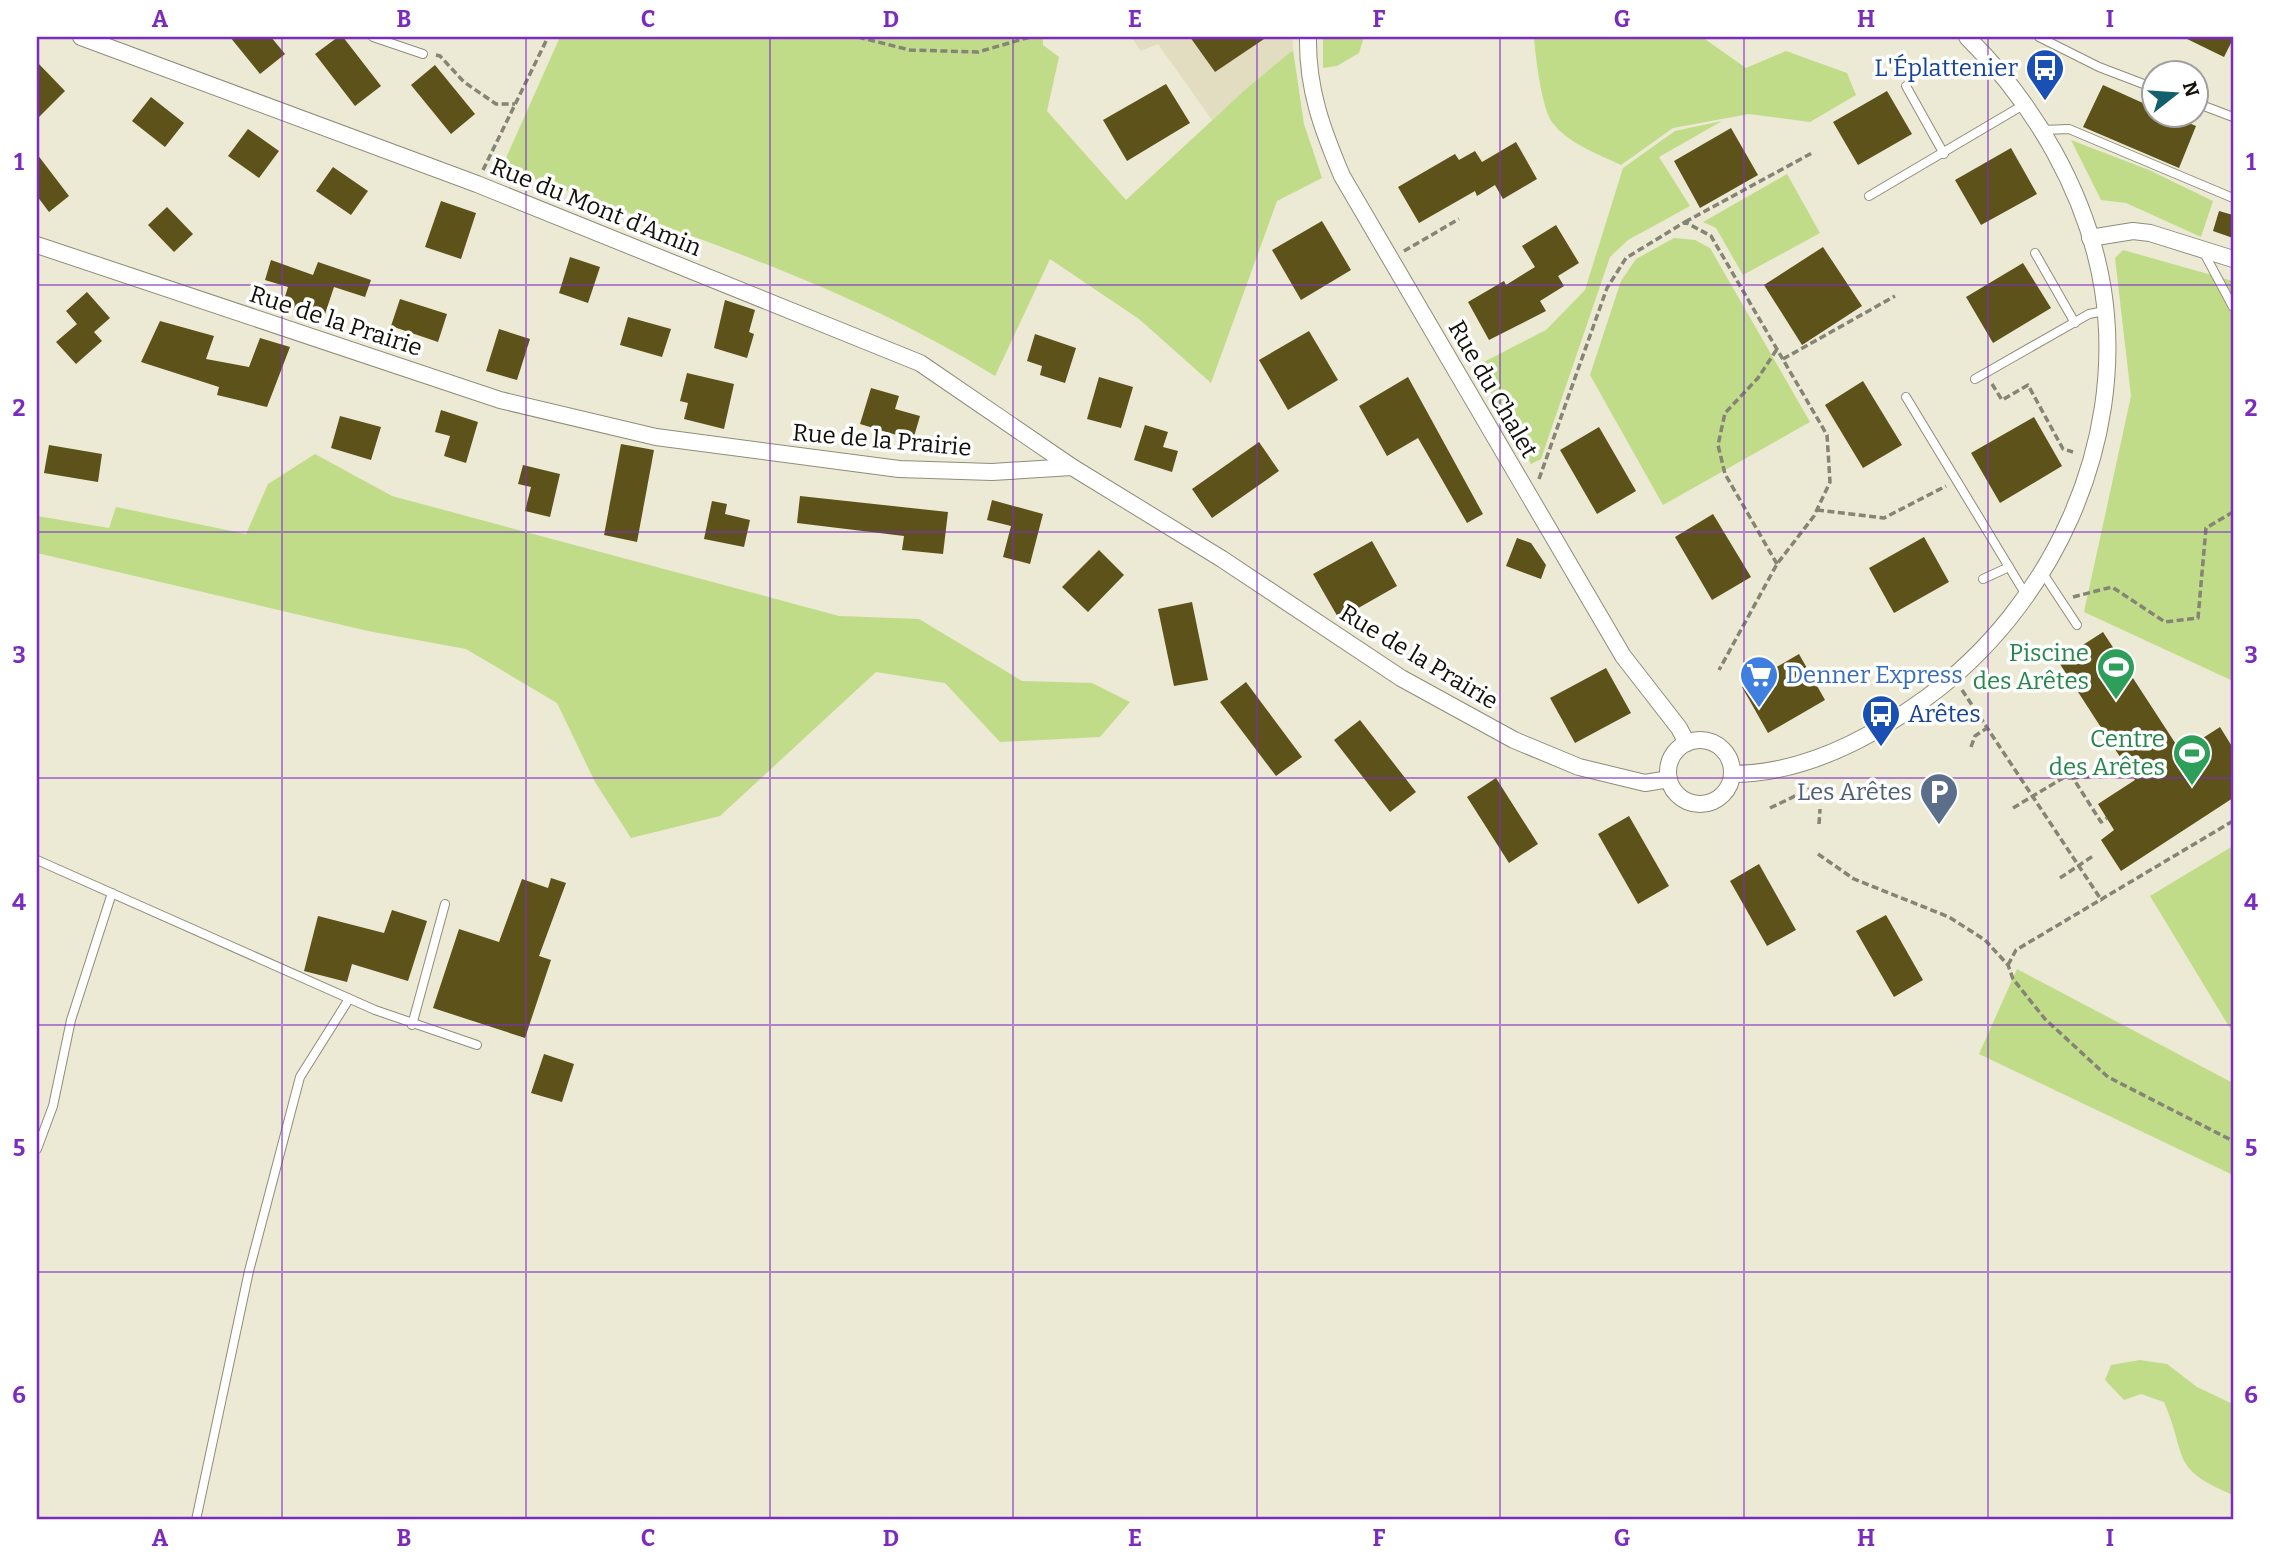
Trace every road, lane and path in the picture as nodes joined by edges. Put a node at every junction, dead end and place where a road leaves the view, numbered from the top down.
1 (81, 37) edge
2 (373, 37) edge
3 (548, 37) edge
4 (858, 37) edge
5 (1030, 37) edge
6 (1308, 37) edge
7 (1967, 37) edge
8 (2039, 37) edge
9 (423, 54) joint
10 (2140, 83) edge
11 (1906, 86) dead end
12 (515, 104) junction
13 (2025, 104) junction
14 (2210, 108) edge
15 (2233, 117) edge
16 (2042, 130) junction
17 (1812, 153) dead end
18 (1944, 154) junction
19 (483, 171) dead end
20 (1869, 196) dead end
21 (2233, 198) edge
22 (1459, 219) dead end
23 (1685, 222) junction
24 (2090, 238) junction
25 (37, 245) edge
26 (2203, 249) junction
27 (2035, 253) dead end
28 (1390, 259) junction
29 (2233, 259) edge
30 (1895, 296) dead end
31 (2233, 307) edge
32 (2105, 311) junction
33 (2075, 323) junction
34 (1777, 349) junction
35 (1783, 359) junction
36 (1986, 373) junction
37 (1975, 379) dead end
38 (1906, 397) dead end
39 (2073, 452) dead end
40 (1072, 467) junction
41 (1956, 480) junction
42 (1531, 500) junction
43 (1817, 510) junction
44 (2233, 512) edge
45 (1777, 564) junction
46 (2009, 567) junction
47 (2042, 572) junction
48 (1983, 579) dead end
49 (2027, 597) junction
50 (2061, 601) junction
51 (2077, 625) dead end
52 (1719, 670) dead end
53 (1962, 689) dead end
54 (1987, 728) junction
55 (1687, 743) junction
56 (1971, 747) dead end
57 (2140, 771) dead end
58 (1732, 774) junction
59 (2073, 778) junction
60 (1669, 779) junction
61 (1814, 787) dead end
62 (2033, 796) junction
63 (1770, 808) dead end
64 (2013, 808) dead end
65 (1820, 809) dead end
66 (2107, 818) dead end
67 (2233, 821) edge
68 (1819, 824) dead end
69 (1818, 854) dead end
70 (2093, 856) dead end
71 (37, 860) edge
72 (2078, 866) junction
73 (2060, 877) dead end
74 (112, 893) junction
75 (2102, 901) junction
76 (445, 904) dead end
77 (2008, 965) junction
78 (349, 999) junction
79 (412, 1025) junction
80 (477, 1045) dead end
81 (2233, 1140) edge
82 (37, 1149) edge
83 (195, 1520) edge

1 - 40 street, Rue du Mont d'Amin
2 - 9 lane
3 - 12 path
4 - 5 path
6 - 28 street, Rue du Chalet
7 - 13 street
8 - 10 lane
9 - 12 path
11 - 18 lane
12 - 19 path
13 - 16 street
13 - 18 lane
14 - 15 lane
16 - 21 lane
16 - 24 street
17 - 23 path
18 - 20 lane
22 - 28 path
23 - 34 path
23 - 42 path
24 - 26 street
24 - 32 street
25 - 40 street, Rue de la Prairie
26 - 29 street
26 - 31 lane
27 - 33 lane
28 - 42 street, Rue du Chalet
30 - 35 path
32 - 33 lane
32 - 47 street
33 - 36 lane
34 - 35 path
34 - 45 path
35 - 43 path
36 - 37 lane
36 - 39 path
38 - 41 lane
40 - 60 street, Rue de la Prairie
41 - 43 path
41 - 46 lane
42 - 55 street, Rue du Chalet
43 - 45 path
44 - 50 path
45 - 52 path
46 - 48 lane
46 - 49 lane
47 - 49 street
47 - 50 lane
49 - 58 street
50 - 51 lane
53 - 54 path
54 - 56 path
54 - 62 path
55 - 58 street
55 - 60 street
57 - 59 path
58 - 60 street
59 - 62 path
59 - 66 path
61 - 63 path
62 - 64 path
62 - 72 path
65 - 68 path
67 - 75 path
69 - 77 path
70 - 72 path
71 - 74 lane
72 - 73 path
72 - 75 path
74 - 78 lane
74 - 82 lane
75 - 77 path
76 - 79 lane
77 - 81 path
78 - 79 lane
78 - 83 lane
79 - 80 lane

